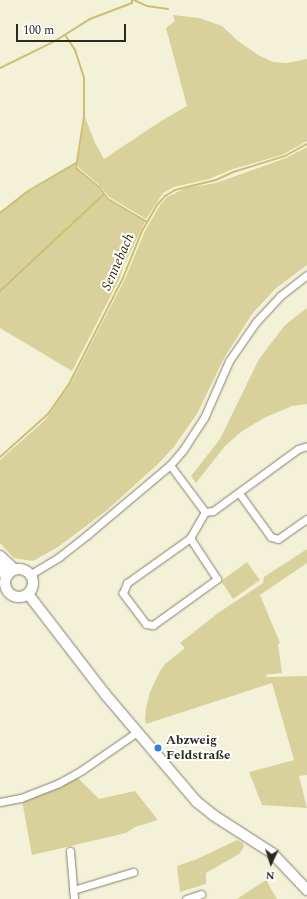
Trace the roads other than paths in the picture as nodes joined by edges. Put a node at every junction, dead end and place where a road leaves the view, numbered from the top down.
1 (307, 275) edge
2 (307, 446) edge
3 (170, 465) junction
4 (239, 493) junction
5 (205, 512) junction
6 (307, 519) edge
7 (190, 538) junction
8 (0, 556) edge
9 (0, 566) edge
10 (14, 569) junction
11 (31, 574) junction
12 (6, 577) junction
13 (28, 594) junction
14 (137, 732) junction
15 (0, 802) edge
16 (70, 851) dead end
17 (133, 872) dead end
18 (73, 890) junction
19 (307, 890) edge
20 (201, 894) dead end
21 (74, 899) edge
22 (186, 899) edge

1 - 3 street
2 - 4 street
3 - 5 street
3 - 11 street
4 - 5 street
4 - 6 street
5 - 7 street
7 - 7 street
8 - 10 street
9 - 12 street
10 - 11 street
10 - 12 street
11 - 13 street
12 - 13 street
13 - 14 street
14 - 15 street
14 - 19 street
16 - 18 street
17 - 18 street
18 - 21 street
20 - 22 street

